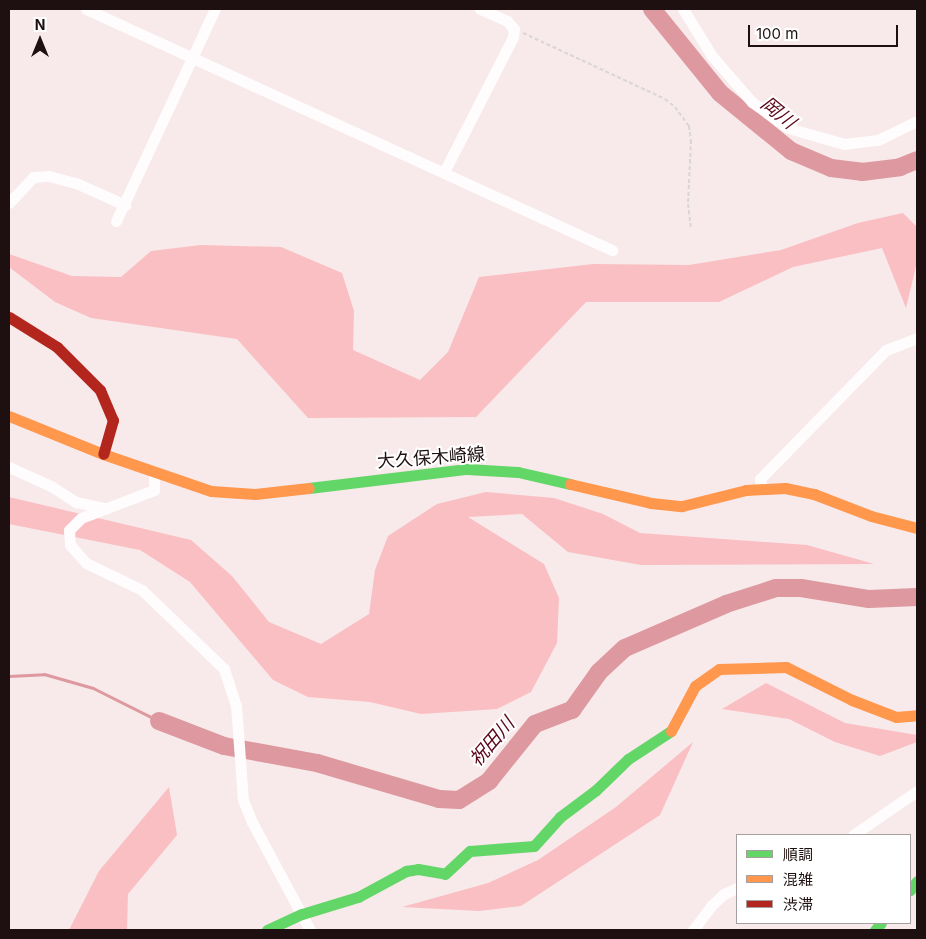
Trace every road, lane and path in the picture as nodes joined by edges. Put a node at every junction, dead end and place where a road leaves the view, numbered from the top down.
1 (86, 9) edge
2 (215, 9) edge
3 (480, 9) edge
4 (683, 9) edge
5 (514, 29) junction
6 (190, 57) junction
7 (917, 121) edge
8 (444, 172) junction
9 (9, 203) edge
10 (125, 205) junction
11 (116, 221) dead end
12 (690, 227) dead end
13 (612, 250) dead end
14 (9, 317) edge
15 (917, 338) edge
16 (9, 416) edge
17 (103, 454) junction
18 (9, 467) edge
19 (154, 471) junction
20 (762, 488) junction
21 (104, 508) junction
22 (917, 528) edge
23 (917, 715) edge
24 (917, 791) edge
25 (854, 834) edge
26 (736, 888) edge
27 (302, 914) junction
28 (267, 930) edge
29 (310, 930) edge
30 (693, 930) edge

1 - 6 street
2 - 6 street
3 - 5 street
4 - 7 street
5 - 8 street
5 - 12 path
6 - 8 street
6 - 10 street
8 - 13 street
9 - 10 street
10 - 11 street
14 - 17 main road
15 - 20 street
16 - 17 main road, 大久保木崎線
17 - 19 main road, 大久保木崎線
18 - 21 street
19 - 20 main road, 大久保木崎線
19 - 21 street
20 - 22 main road, 大久保木崎線
21 - 27 street
23 - 27 main road
24 - 25 street
26 - 30 street
27 - 28 main road
27 - 29 street

